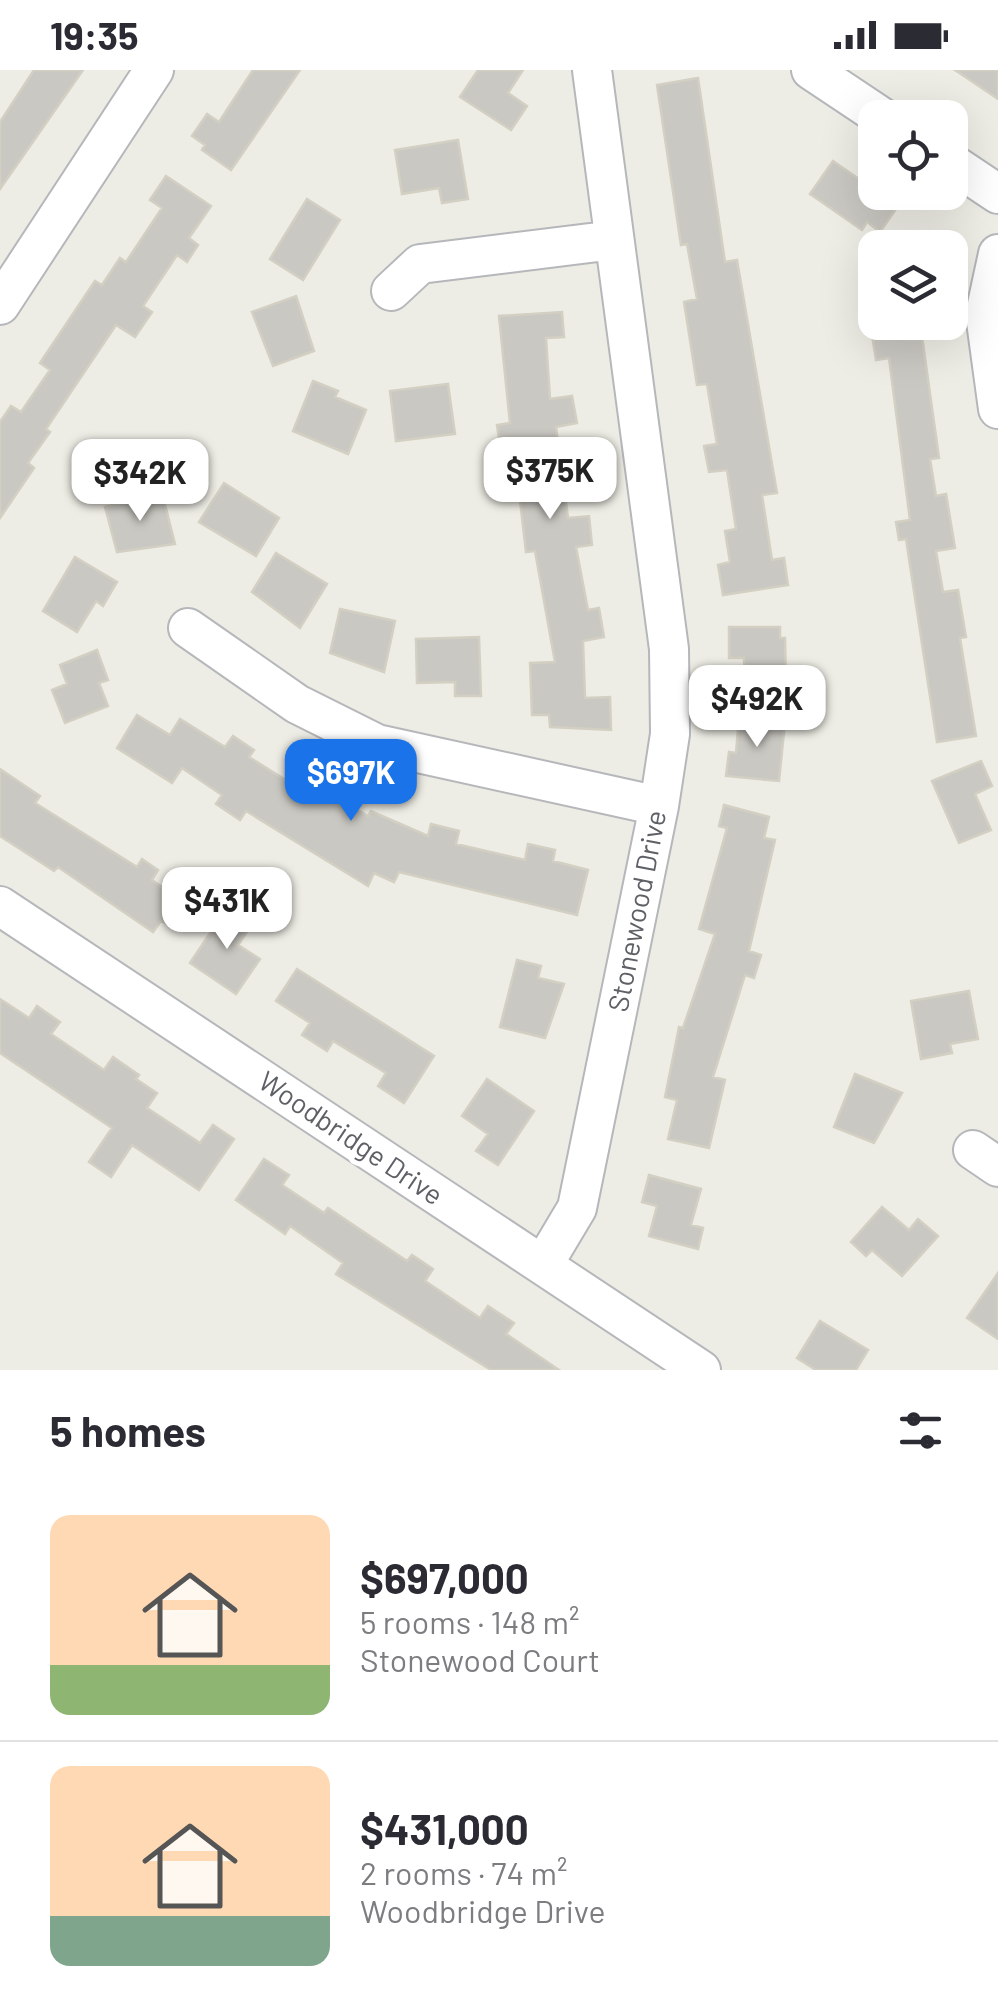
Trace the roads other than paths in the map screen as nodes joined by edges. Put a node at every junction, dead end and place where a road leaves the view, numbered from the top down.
1 (154, 70) edge
2 (592, 70) edge
3 (811, 70) edge
4 (858, 101) edge
5 (968, 174) edge
6 (998, 194) edge
7 (614, 240) junction
8 (998, 254) edge
9 (391, 290) dead end
10 (0, 304) edge
11 (998, 409) edge
12 (188, 628) dead end
13 (659, 806) junction
14 (0, 906) edge
15 (543, 1265) junction
16 (701, 1370) edge

1 - 10 street
2 - 7 street, Stonewood Drive
3 - 4 street
5 - 6 street
7 - 9 street
7 - 13 street, Stonewood Drive
8 - 11 street
12 - 13 street
13 - 15 street, Stonewood Drive
14 - 15 street, Woodbridge Drive
15 - 16 street, Woodbridge Drive

